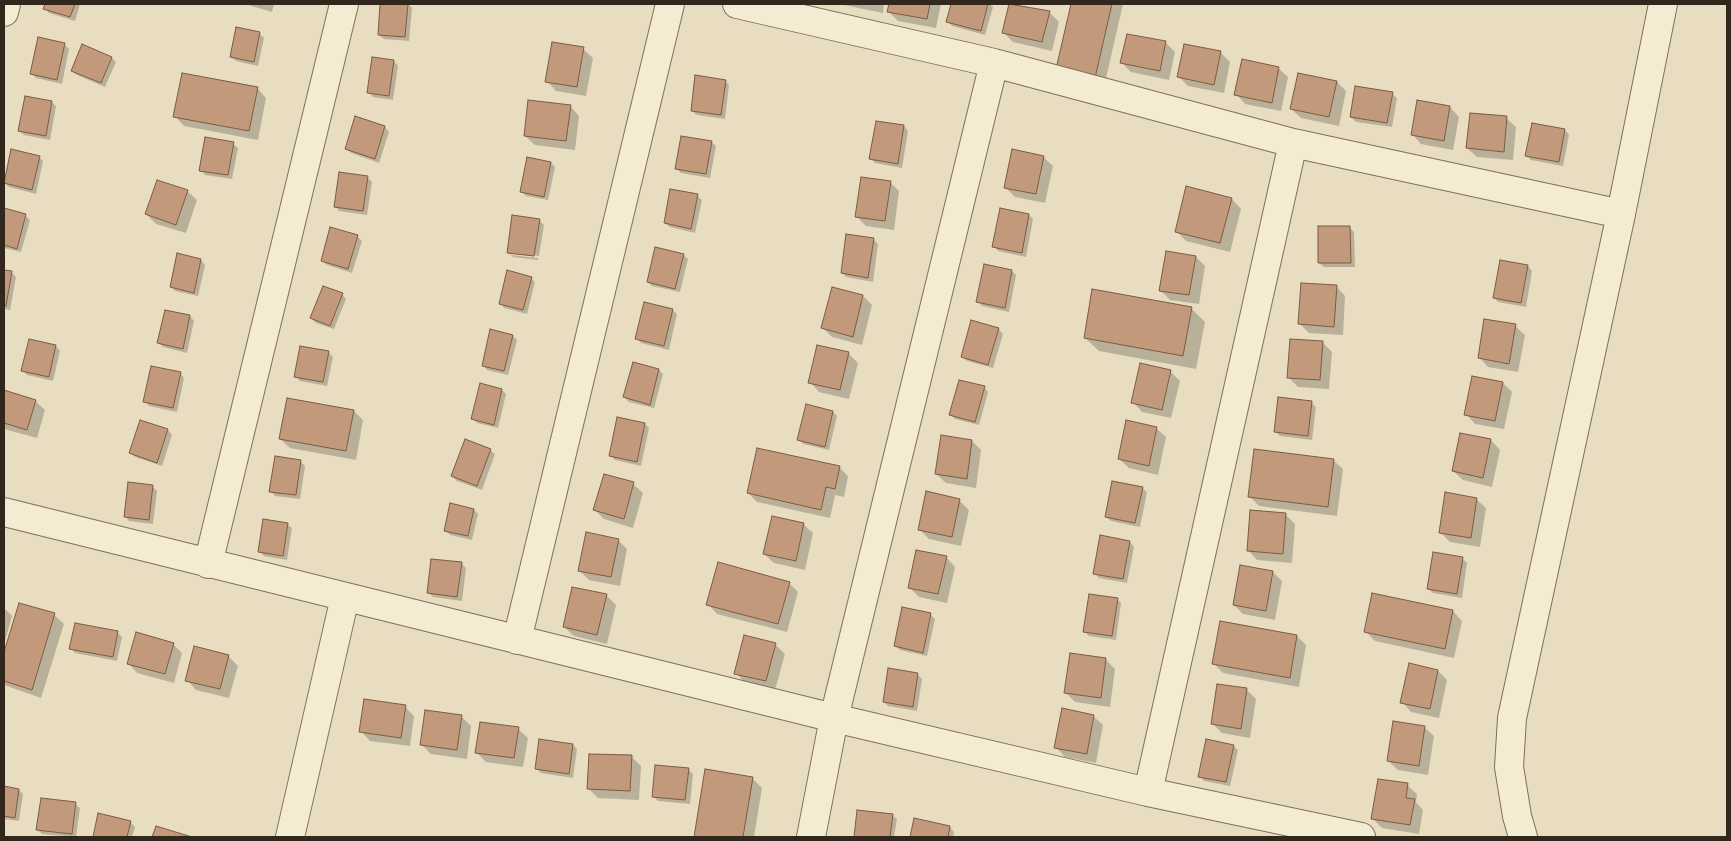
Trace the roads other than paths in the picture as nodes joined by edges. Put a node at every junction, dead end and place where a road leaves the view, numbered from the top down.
1 (6, 4) edge
2 (344, 4) edge
3 (670, 4) edge
4 (736, 4) edge
5 (1663, 4) edge
6 (4, 12) edge
7 (994, 63) junction
8 (1293, 143) junction
9 (1621, 214) junction
10 (4, 512) edge
11 (208, 564) junction
12 (345, 597) junction
13 (517, 640) junction
14 (834, 718) junction
15 (1148, 792) junction
16 (290, 837) edge
17 (811, 837) edge
18 (1361, 837) edge
19 (1523, 837) edge

1 - 6 street
2 - 11 street
3 - 13 street
4 - 7 street
5 - 9 street
7 - 8 street
7 - 14 street
8 - 9 street
8 - 15 street
9 - 19 street
10 - 11 street
11 - 12 street
12 - 13 street
12 - 16 street
13 - 14 street
14 - 15 street
14 - 17 street
15 - 18 street

